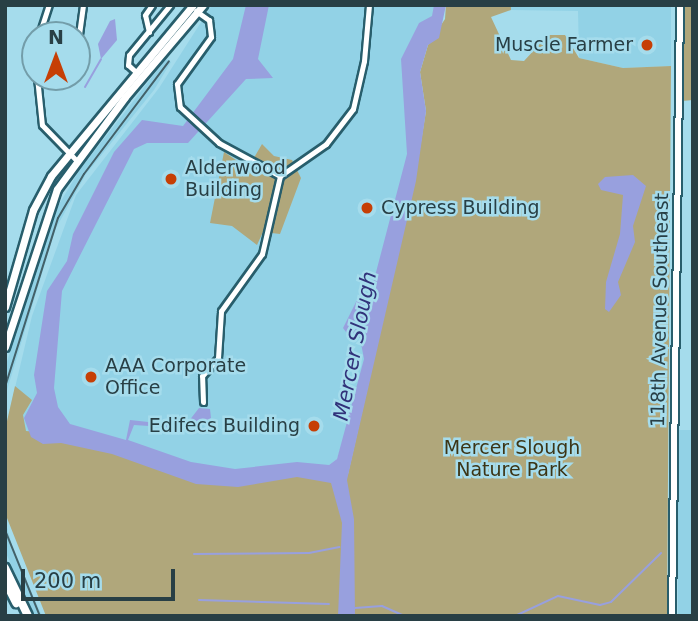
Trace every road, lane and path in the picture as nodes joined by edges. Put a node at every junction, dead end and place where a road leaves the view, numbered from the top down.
1 (152, 5) edge
2 (170, 5) edge
3 (369, 5) edge
4 (680, 5) edge
5 (192, 6) edge
6 (201, 9) edge
7 (149, 32) junction
8 (136, 73) junction
9 (38, 91) edge
10 (68, 155) junction
11 (76, 160) junction
12 (280, 176) junction
13 (5, 307) edge
14 (5, 347) edge
15 (203, 402) dead end
16 (5, 568) edge
17 (5, 581) edge
18 (22, 616) edge
19 (28, 616) edge
20 (672, 616) edge

1 - 7 street
2 - 7 street
3 - 12 street
4 - 20 street, 118th Avenue Southeast
5 - 6 street
5 - 8 main road
6 - 11 main road
6 - 12 street
7 - 8 street
8 - 10 main road
9 - 10 street
10 - 11 street
10 - 13 main road
11 - 14 main road
12 - 15 street
16 - 19 main road
17 - 18 main road

